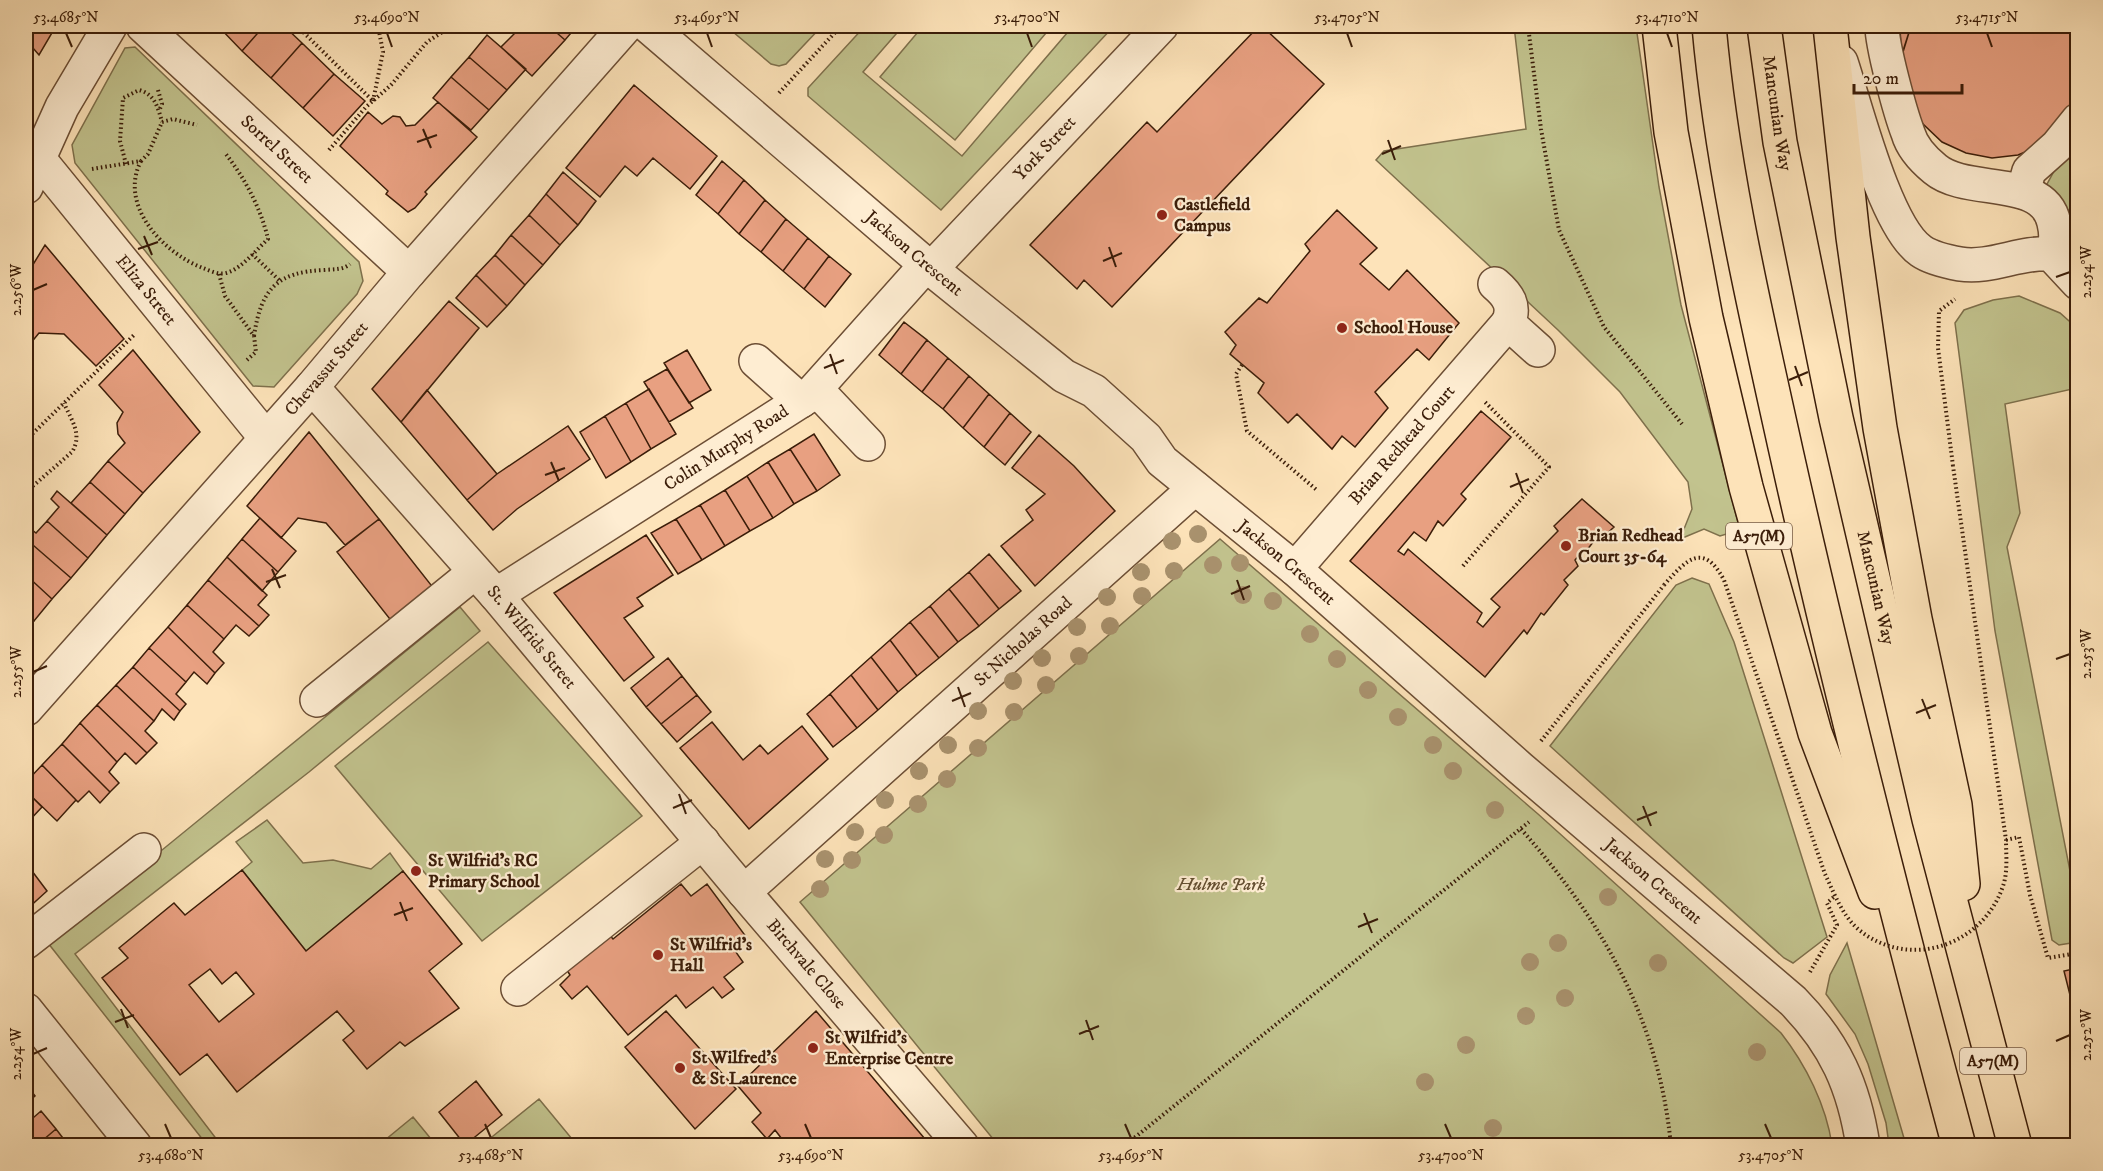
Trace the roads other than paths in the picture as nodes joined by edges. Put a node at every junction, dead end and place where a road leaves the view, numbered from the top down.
1 (110, 26) edge
2 (143, 26) edge
3 (626, 26) edge
4 (648, 26) edge
5 (1161, 26) edge
6 (1659, 26) edge
7 (1709, 26) edge
8 (1764, 26) edge
9 (1882, 26) edge
10 (1831, 29) edge
11 (2078, 120) edge
12 (30, 163) edge
13 (2023, 192) junction
14 (2051, 254) junction
15 (929, 267) junction
16 (409, 272) junction
17 (2078, 283) edge
18 (1495, 284) dead end
19 (1508, 323) junction
20 (1538, 350) dead end
21 (756, 361) dead end
22 (312, 387) junction
23 (809, 395) junction
24 (266, 438) junction
25 (868, 444) dead end
26 (1195, 488) junction
27 (1295, 569) junction
28 (485, 583) junction
29 (317, 700) dead end
30 (26, 709) edge
31 (703, 842) junction
32 (144, 850) dead end
33 (744, 892) junction
34 (26, 942) edge
35 (518, 989) dead end
36 (1975, 993) junction
37 (26, 1010) edge
38 (1927, 1028) junction
39 (2015, 1140) edge
40 (135, 1146) edge
41 (962, 1146) edge
42 (1863, 1146) edge
43 (1959, 1146) edge

1 - 12 street
2 - 16 street, Sorrel Street
3 - 16 street, Chevassut Street
4 - 15 street, Jackson Crescent
5 - 15 street, York Street
6 - 38 highway, A57(M)
7 - 38 highway, A57(M)
8 - 36 highway, Mancunian Way / A57(M)
9 - 13 street
10 - 14 street
10 - 36 highway, A57(M)
11 - 13 street
12 - 24 street, Eliza Street
13 - 14 street
14 - 17 street
15 - 23 street, Colin Murphy Road
15 - 26 street, Jackson Crescent
16 - 22 street, Chevassut Street
18 - 19 street
19 - 20 street
19 - 27 street, Brian Redhead Court
21 - 23 street
22 - 24 street, Chevassut Street
22 - 28 street, St. Wilfrids Street
23 - 25 street
23 - 28 street, Colin Murphy Road
24 - 30 street, Chevassut Street
26 - 27 street, Jackson Crescent
26 - 33 street, St Nicholas Road
27 - 42 street, Jackson Crescent
28 - 29 street, Colin Murphy Road
28 - 31 street, St. Wilfrids Street
31 - 33 street, St. Wilfrids Street
31 - 35 street
32 - 34 street
33 - 41 street, Birchvale Close
36 - 39 highway, Mancunian Way / A57(M)
37 - 40 street
38 - 43 highway, A57(M)

